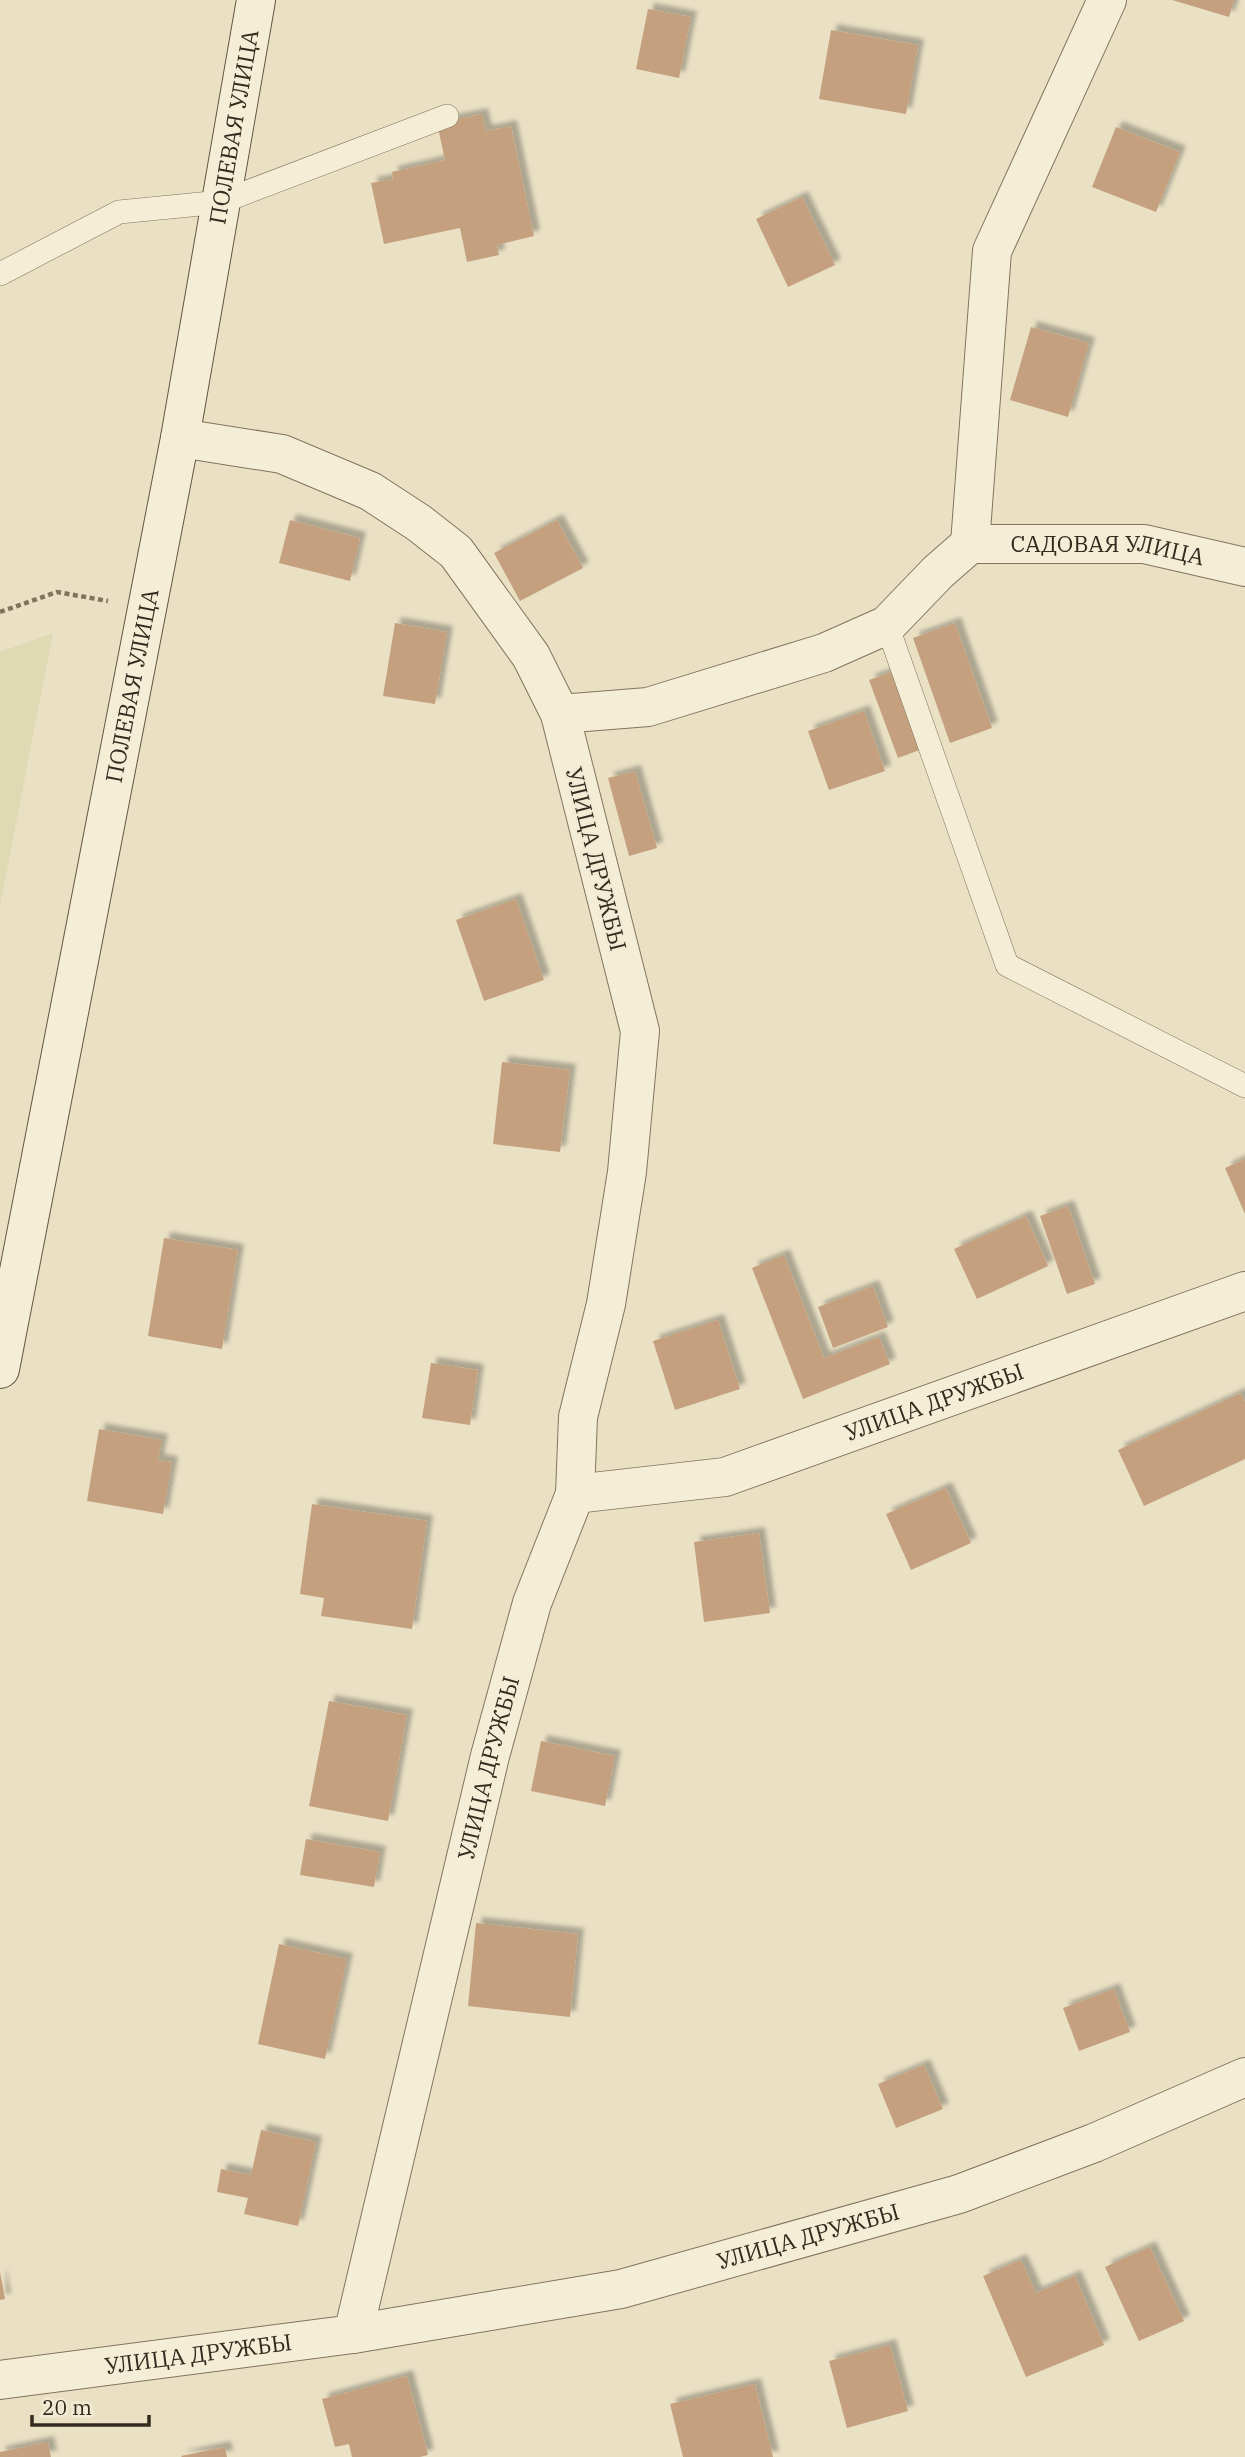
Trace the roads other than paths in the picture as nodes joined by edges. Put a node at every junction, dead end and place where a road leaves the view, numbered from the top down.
1 (256, 0) edge
2 (1107, 0) edge
3 (447, 116) dead end
4 (221, 202) junction
5 (0, 274) edge
6 (180, 438) junction
7 (970, 544) junction
8 (1245, 567) edge
9 (887, 625) junction
10 (560, 714) junction
11 (1245, 1086) edge
12 (1245, 1291) edge
13 (0, 1369) edge
14 (575, 1494) junction
15 (1245, 2077) edge
16 (353, 2334) junction
17 (0, 2380) edge

1 - 4 street, ПОЛЕВАЯ УЛИЦА
2 - 7 street
3 - 4 lane
4 - 5 lane
4 - 6 street, ПОЛЕВАЯ УЛИЦА
6 - 10 street, УЛИЦА ДРУЖБЫ
6 - 13 street, ПОЛЕВАЯ УЛИЦА
7 - 8 street, САДОВАЯ УЛИЦА
7 - 9 street
9 - 10 street
9 - 11 lane
10 - 14 street, УЛИЦА ДРУЖБЫ
12 - 14 street, УЛИЦА ДРУЖБЫ
14 - 16 street, УЛИЦА ДРУЖБЫ
15 - 16 street, УЛИЦА ДРУЖБЫ
16 - 17 street, УЛИЦА ДРУЖБЫ

